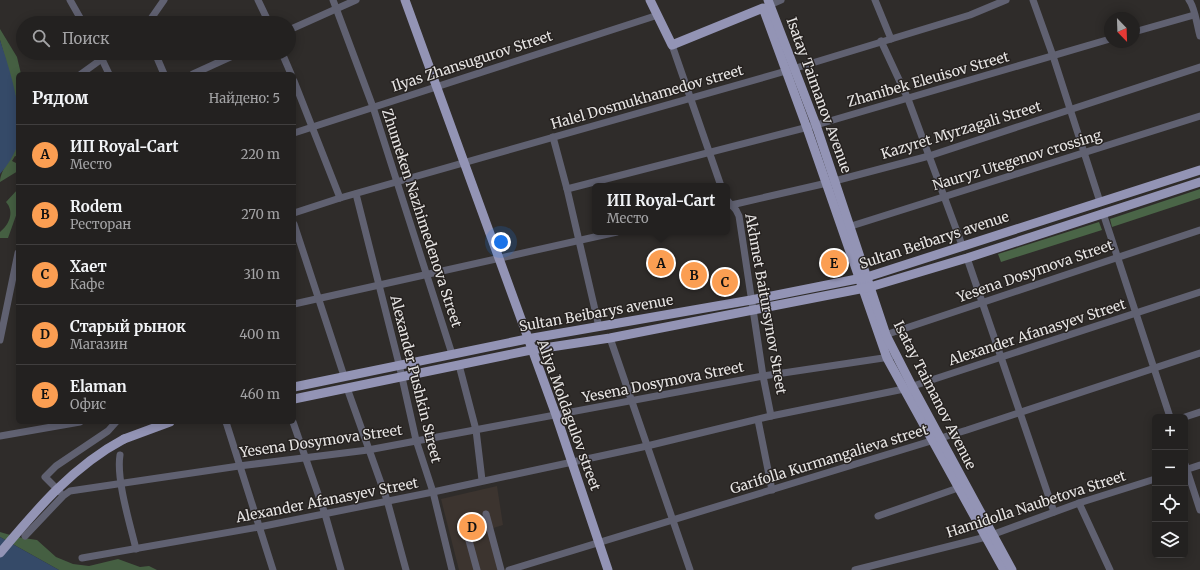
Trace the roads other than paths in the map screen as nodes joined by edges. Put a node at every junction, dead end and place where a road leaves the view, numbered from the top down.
1 (70, 0) edge
2 (164, 0) edge
3 (258, 0) edge
4 (333, 0) edge
5 (356, 0) edge
6 (405, 0) edge
7 (650, 0) edge
8 (781, 0) edge
9 (875, 0) edge
10 (1006, 0) edge
11 (1033, 0) edge
12 (1189, 0) edge
13 (767, 4) edge
14 (336, 10) junction
15 (658, 15) junction
16 (1194, 15) junction
17 (79, 16) edge
18 (153, 16) edge
19 (266, 16) edge
20 (296, 27) edge
21 (1140, 30) edge
22 (1200, 36) edge
23 (891, 39) junction
24 (881, 41) junction
25 (1104, 41) edge
26 (672, 45) junction
27 (1053, 56) junction
28 (97, 60) edge
29 (103, 60) edge
30 (158, 60) edge
31 (224, 60) edge
32 (285, 60) edge
33 (1200, 67) edge
34 (795, 68) junction
35 (786, 71) junction
36 (83, 72) edge
37 (108, 72) edge
38 (163, 72) edge
39 (197, 72) edge
40 (290, 72) edge
41 (296, 86) edge
42 (437, 87) junction
43 (691, 98) junction
44 (908, 99) junction
45 (373, 107) junction
46 (1070, 110) junction
47 (1200, 116) edge
48 (313, 126) junction
49 (812, 126) junction
50 (296, 132) edge
51 (553, 137) junction
52 (711, 153) junction
53 (1084, 154) junction
54 (929, 156) junction
55 (464, 163) junction
56 (1200, 170) edge
57 (397, 181) junction
58 (831, 182) junction
59 (1200, 182) edge
60 (720, 183) edge
61 (567, 188) junction
62 (356, 194) junction
63 (944, 197) junction
64 (340, 198) junction
65 (1100, 202) junction
66 (730, 204) edge
67 (730, 205) edge
68 (296, 211) edge
69 (1103, 213) junction
70 (846, 228) junction
71 (296, 230) edge
72 (1200, 230) edge
73 (604, 235) edge
74 (579, 241) junction
75 (962, 245) junction
76 (1117, 257) junction
77 (966, 258) junction
78 (499, 259) junction
79 (16, 263) edge
80 (428, 276) junction
81 (863, 278) junction
82 (379, 286) junction
83 (866, 288) junction
84 (1200, 292) edge
85 (319, 299) junction
86 (751, 300) junction
87 (983, 303) junction
88 (296, 304) edge
89 (753, 310) junction
90 (678, 313) junction
91 (1135, 313) junction
92 (680, 324) junction
93 (599, 327) junction
94 (882, 336) junction
95 (610, 338) junction
96 (527, 339) junction
97 (0, 340) edge
98 (531, 350) junction
99 (1200, 353) edge
100 (452, 354) junction
101 (892, 356) junction
102 (1001, 357) junction
103 (399, 364) junction
104 (459, 365) junction
105 (1154, 368) junction
106 (344, 376) junction
107 (763, 376) junction
108 (401, 377) junction
109 (296, 387) edge
110 (347, 388) junction
111 (908, 388) junction
112 (296, 398) edge
113 (632, 401) junction
114 (1200, 412) edge
115 (1020, 413) junction
116 (1169, 414) edge
117 (556, 415) junction
118 (771, 416) junction
119 (1188, 416) edge
120 (758, 420) junction
121 (69, 424) edge
122 (114, 424) edge
123 (165, 424) edge
124 (227, 424) edge
125 (294, 424) edge
126 (476, 430) junction
127 (0, 436) edge
128 (937, 439) junction
129 (416, 440) junction
130 (647, 446) junction
131 (368, 450) junction
132 (120, 455) dead end
133 (304, 458) junction
134 (572, 463) junction
135 (1200, 465) edge
136 (239, 466) junction
137 (1188, 468) edge
138 (1188, 474) edge
139 (482, 480) junction
140 (1152, 480) edge
141 (121, 483) junction
142 (958, 488) junction
143 (772, 490) junction
144 (433, 492) junction
145 (63, 496) junction
146 (386, 500) junction
147 (1079, 503) junction
148 (1200, 510) edge
149 (1054, 512) junction
150 (325, 514) junction
151 (486, 514) dead end
152 (878, 516) dead end
153 (673, 520) junction
154 (464, 522) dead end
155 (259, 527) junction
156 (25, 536) dead end
157 (990, 536) junction
158 (599, 543) junction
159 (136, 549) junction
160 (0, 553) edge
161 (82, 558) dead end
162 (273, 570) edge
163 (341, 570) edge
164 (406, 570) edge
165 (452, 570) edge
166 (477, 570) edge
167 (501, 570) edge
168 (509, 570) edge
169 (608, 570) edge
170 (690, 570) edge
171 (855, 570) edge
172 (1004, 570) edge
173 (1012, 570) edge
174 (1110, 570) edge

1 - 17 street
2 - 18 street
3 - 19 street
4 - 14 street, Zhumeken Nazhimedenova Street
5 - 14 street
6 - 42 main road, Aliya Moldagulov street
7 - 15 main road
8 - 13 street
9 - 23 street
10 - 23 street, Halel Dosmukhamedov street
11 - 27 street
12 - 16 street
13 - 26 main road
13 - 34 main road, Isatay Taimanov Avenue
13 - 35 main road, Isatay Taimanov Avenue
14 - 20 street
14 - 45 street, Zhumeken Nazhimedenova Street
15 - 26 main road
15 - 42 street, Ilyas Zhansugurov Street
16 - 21 street
16 - 22 street
23 - 24 street, Halel Dosmukhamedov street
24 - 34 street, Halel Dosmukhamedov street
24 - 44 street
25 - 27 street, Zhanibek Eleuisov Street
26 - 43 street
27 - 44 street, Zhanibek Eleuisov Street
27 - 46 street
28 - 36 street
29 - 37 street
30 - 38 street
31 - 39 street
32 - 40 street
33 - 46 street, Kazyret Myrzagali Street
34 - 35 street, Halel Dosmukhamedov street
34 - 49 main road, Isatay Taimanov Avenue
35 - 43 street, Halel Dosmukhamedov street
35 - 49 main road, Isatay Taimanov Avenue
41 - 48 street
42 - 45 street, Ilyas Zhansugurov Street
42 - 55 main road, Aliya Moldagulov street
43 - 51 street, Halel Dosmukhamedov street
43 - 52 street
44 - 49 street, Zhanibek Eleuisov Street
44 - 54 street
45 - 48 street, Ilyas Zhansugurov Street
45 - 57 street, Zhumeken Nazhimedenova Street
46 - 53 street
46 - 54 street, Kazyret Myrzagali Street
47 - 53 street, Nauryz Utegenov crossing
48 - 50 street, Ilyas Zhansugurov Street
48 - 64 street
49 - 52 street, Zhanibek Eleuisov Street
49 - 58 main road, Isatay Taimanov Avenue
51 - 55 street, Halel Dosmukhamedov street
51 - 61 street
52 - 60 street
52 - 61 street, Zhanibek Eleuisov Street
53 - 63 street, Nauryz Utegenov crossing
53 - 65 street
54 - 58 street, Kazyret Myrzagali Street
54 - 63 street
55 - 57 street, Halel Dosmukhamedov street
55 - 78 main road, Aliya Moldagulov street
56 - 65 main road, Sultan Beibarys avenue
57 - 62 street, Halel Dosmukhamedov street
57 - 80 street, Zhumeken Nazhimedenova Street
58 - 66 street, Kazyret Myrzagali Street
58 - 70 main road, Isatay Taimanov Avenue
59 - 69 main road, Sultan Beibarys avenue
61 - 74 street
62 - 64 street, Halel Dosmukhamedov street
62 - 82 street, Alexander Pushkin Street
63 - 70 street, Nauryz Utegenov crossing
63 - 75 street
64 - 68 street, Halel Dosmukhamedov street
65 - 75 main road, Sultan Beibarys avenue
67 - 86 street, Akhmet Baitursynov Street
69 - 76 street
69 - 77 main road, Sultan Beibarys avenue
70 - 81 main road, Isatay Taimanov Avenue
71 - 85 street
72 - 76 street, Yesena Dosymova Street
73 - 74 street
74 - 78 street
74 - 93 street
75 - 81 main road, Sultan Beibarys avenue
76 - 87 street, Yesena Dosymova Street
76 - 91 street
77 - 83 main road, Sultan Beibarys avenue
77 - 87 street
78 - 80 street
78 - 96 main road, Aliya Moldagulov street
79 - 97 street
80 - 82 street
80 - 100 street, Zhumeken Nazhimedenova Street
81 - 83 main road, Isatay Taimanov Avenue
81 - 86 main road, Sultan Beibarys avenue
82 - 85 street
82 - 103 street, Alexander Pushkin Street
83 - 89 main road, Sultan Beibarys avenue
83 - 94 main road, Isatay Taimanov Avenue
84 - 91 street, Alexander Afanasyev Street
85 - 88 street
85 - 106 street
86 - 89 street, Akhmet Baitursynov Street
86 - 90 main road, Sultan Beibarys avenue
87 - 94 street, Yesena Dosymova Street
87 - 102 street
89 - 92 main road, Sultan Beibarys avenue
89 - 107 street, Akhmet Baitursynov Street
90 - 92 main road
90 - 93 main road, Sultan Beibarys avenue
91 - 102 street, Alexander Afanasyev Street
91 - 105 street
92 - 95 main road, Sultan Beibarys avenue
93 - 96 main road, Sultan Beibarys avenue
94 - 101 main road, Isatay Taimanov Avenue
95 - 98 main road, Sultan Beibarys avenue
95 - 113 street
96 - 98 main road, Aliya Moldagulov street
96 - 100 main road, Sultan Beibarys avenue
98 - 104 main road, Sultan Beibarys avenue
98 - 117 main road, Aliya Moldagulov street
99 - 105 street, Garifolla Kurmangalieva street
100 - 103 main road, Sultan Beibarys avenue
101 - 107 street, Yesena Dosymova Street
101 - 111 main road, Isatay Taimanov Avenue
102 - 111 street, Alexander Afanasyev Street
102 - 115 street
103 - 106 main road, Sultan Beibarys avenue
103 - 108 street, Alexander Pushkin Street
104 - 108 main road, Sultan Beibarys avenue
104 - 126 street
105 - 115 street, Garifolla Kurmangalieva street
105 - 116 street
106 - 109 main road, Sultan Beibarys avenue
107 - 113 street, Yesena Dosymova Street
107 - 118 street, Akhmet Baitursynov Street
108 - 110 main road, Sultan Beibarys avenue
108 - 129 street, Alexander Pushkin Street
110 - 112 main road, Sultan Beibarys avenue
110 - 131 street
111 - 118 street, Alexander Afanasyev Street
111 - 128 main road, Isatay Taimanov Avenue
113 - 117 street, Yesena Dosymova Street
113 - 130 street
114 - 119 street
115 - 128 street, Garifolla Kurmangalieva street
115 - 149 street
117 - 126 street, Yesena Dosymova Street
117 - 134 main road, Aliya Moldagulov street
118 - 120 street, Alexander Afanasyev Street
120 - 130 street, Alexander Afanasyev Street
120 - 143 street
121 - 127 street
122 - 145 street
123 - 160 main road, bridge
124 - 136 street
125 - 133 street
126 - 129 street, Yesena Dosymova Street
126 - 139 street
128 - 142 main road, Isatay Taimanov Avenue
128 - 143 street, Garifolla Kurmangalieva street
128 - 157 main road, Isatay Taimanov Avenue
129 - 131 street, Yesena Dosymova Street
129 - 144 street, Alexander Pushkin Street
130 - 134 street, Alexander Afanasyev Street
130 - 153 street
131 - 133 street, Yesena Dosymova Street
131 - 146 street
132 - 141 street
133 - 136 street, Yesena Dosymova Street
133 - 150 street
134 - 139 street, Alexander Afanasyev Street
134 - 158 main road, Aliya Moldagulov street
135 - 137 street
136 - 141 street, Yesena Dosymova Street
136 - 155 street
138 - 148 street
139 - 144 street, Alexander Afanasyev Street
140 - 147 street, Hamidolla Naubetova Street
141 - 145 street, Yesena Dosymova Street
141 - 159 street
142 - 152 street
142 - 157 main road, Isatay Taimanov Avenue
143 - 153 street, Garifolla Kurmangalieva street
144 - 146 street, Alexander Afanasyev Street
144 - 165 street, Alexander Pushkin Street
145 - 156 street, Yesena Dosymova Street
146 - 150 street, Alexander Afanasyev Street
146 - 164 street
147 - 149 street, Hamidolla Naubetova Street
147 - 174 street
149 - 157 street, Hamidolla Naubetova Street
150 - 155 street, Alexander Afanasyev Street
150 - 163 street
151 - 167 street
153 - 158 street, Garifolla Kurmangalieva street
153 - 170 street
154 - 166 street
155 - 159 street, Alexander Afanasyev Street
155 - 162 street
157 - 171 street, Hamidolla Naubetova Street
157 - 172 main road, Isatay Taimanov Avenue
157 - 173 main road, Isatay Taimanov Avenue
158 - 168 street, Garifolla Kurmangalieva street
158 - 169 main road, Aliya Moldagulov street
159 - 161 street, Alexander Afanasyev Street

